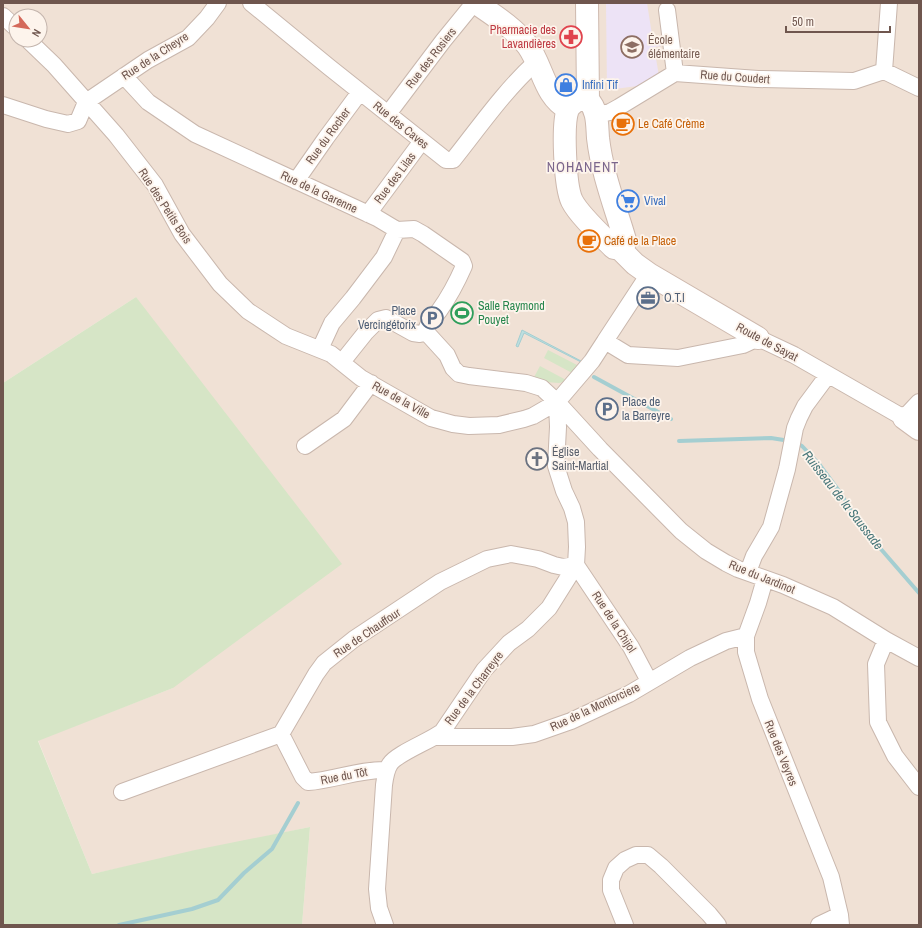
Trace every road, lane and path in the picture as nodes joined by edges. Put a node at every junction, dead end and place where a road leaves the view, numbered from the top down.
1 (218, 3) edge
2 (251, 3) edge
3 (475, 3) edge
4 (587, 3) edge
5 (889, 3) edge
6 (667, 10) dead end
7 (36, 48) edge
8 (536, 62) junction
9 (884, 71) junction
10 (675, 73) junction
11 (124, 76) junction
12 (919, 88) edge
13 (360, 92) junction
14 (86, 102) junction
15 (3, 105) edge
16 (584, 108) junction
17 (388, 114) junction
18 (422, 141) junction
19 (296, 181) junction
20 (368, 214) junction
21 (397, 230) junction
22 (620, 249) junction
23 (649, 274) junction
24 (426, 332) junction
25 (758, 338) junction
26 (606, 341) junction
27 (320, 349) junction
28 (342, 362) junction
29 (828, 375) junction
30 (371, 383) junction
31 (557, 402) junction
32 (919, 402) edge
33 (911, 424) edge
34 (306, 446) dead end
35 (576, 564) junction
36 (748, 572) junction
37 (765, 579) junction
38 (746, 636) junction
39 (886, 640) junction
40 (919, 658) edge
41 (649, 681) junction
42 (281, 734) junction
43 (434, 737) junction
44 (387, 770) junction
45 (919, 787) edge
46 (122, 792) dead end
47 (840, 920) edge
48 (385, 925) edge
49 (625, 925) edge
50 (718, 925) edge
51 (819, 925) edge

1 - 11 street, Rue de la Cheyre
2 - 13 street, Rue des Caves
3 - 8 street
3 - 17 street, Rue des Rosiers
4 - 16 street
5 - 9 street
6 - 10 street
7 - 14 street, Rue des Petits Bois
8 - 16 street
8 - 18 street, Rue des Caves
9 - 10 street, Rue du Coudert
9 - 12 street
10 - 16 street
11 - 14 street, Rue de la Cheyre
11 - 19 street, Rue de la Garenne
13 - 17 street, Rue des Caves
13 - 19 street, Rue du Rocher
14 - 15 street
14 - 27 street, Rue des Petits Bois
16 - 22 street
16 - 22 street, Route de Sayat
17 - 18 street, Rue des Caves
18 - 20 street, Rue des Lilas
19 - 20 street, Rue de la Garenne
20 - 21 street, Rue de la Garenne
21 - 24 street
21 - 27 street
22 - 23 street, Route de Sayat
23 - 25 street, Route de Sayat
23 - 26 street
24 - 28 street
24 - 31 street, Rue du Jardinot
25 - 26 street
25 - 29 street, Route de Sayat
26 - 31 street
27 - 28 street, Rue de la Ville
28 - 30 street, Rue de la Ville
29 - 33 street, Route de Sayat
29 - 36 street
30 - 31 street, Rue de la Ville
30 - 34 street
31 - 35 street, Rue de la Charreyre
31 - 36 street, Rue du Jardinot
32 - 33 street
35 - 41 street, Rue de la Chijol
35 - 42 street, Rue de Chauffour
35 - 43 street, Rue de la Charreyre
36 - 37 street, Rue du Jardinot
37 - 38 street, Rue des Veyres
37 - 39 street, Rue du Jardinot
38 - 41 street, Rue de la Montorciere
38 - 47 street, Rue des Veyres
39 - 40 street, Rue du Jardinot
39 - 45 street
41 - 43 street, Rue de la Montorciere
42 - 44 street, Rue du Tôt
42 - 46 street
43 - 44 street, Rue de la Charreyre
44 - 48 street
47 - 51 street
49 - 50 street

